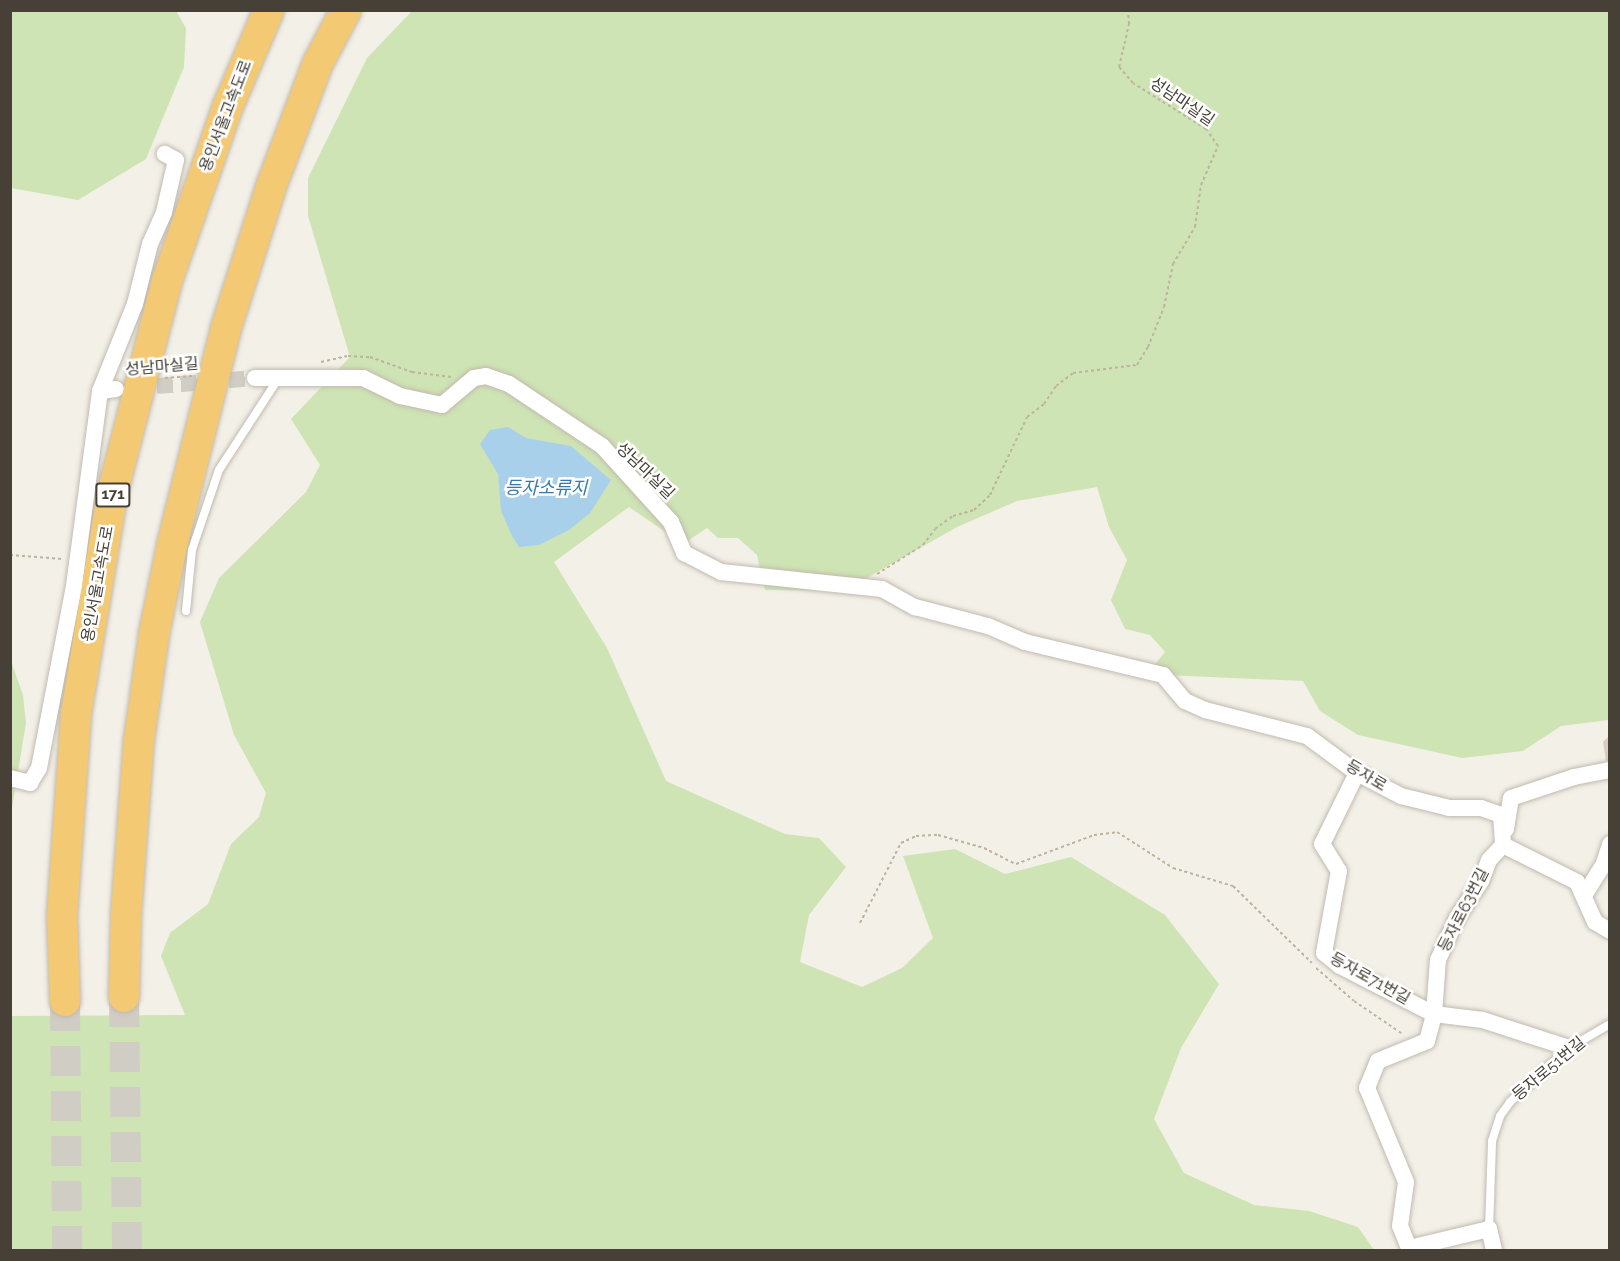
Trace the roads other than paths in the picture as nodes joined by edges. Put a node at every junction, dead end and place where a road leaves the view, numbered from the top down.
1 (269, 10) edge
2 (346, 10) edge
3 (165, 154) dead end
4 (255, 378) tunnel mouth
5 (278, 379) junction
6 (186, 611) dead end
7 (1610, 770) edge
8 (1357, 772) junction
9 (10, 778) edge
10 (1610, 844) edge
11 (1503, 845) junction
12 (1585, 894) junction
13 (1610, 931) edge
14 (124, 997) tunnel mouth
15 (65, 1001) tunnel mouth
16 (1434, 1014) junction
17 (1610, 1024) edge
18 (1569, 1048) junction
19 (1489, 1229) junction
20 (1494, 1251) edge

1 - 15 highway, 용인서울고속도로 / 171
2 - 14 highway
3 - 9 street
4 - 5 street
5 - 6 lane
5 - 8 street, 등자로
7 - 11 street
8 - 11 street, 등자로
8 - 16 street, 등자로71번길
10 - 12 street
11 - 12 street
11 - 16 street, 등자로63번길
12 - 13 street
16 - 18 street
16 - 19 street, 등자로63번길
17 - 18 lane, 등자로51번길
18 - 19 lane, 등자로51번길
19 - 20 street

